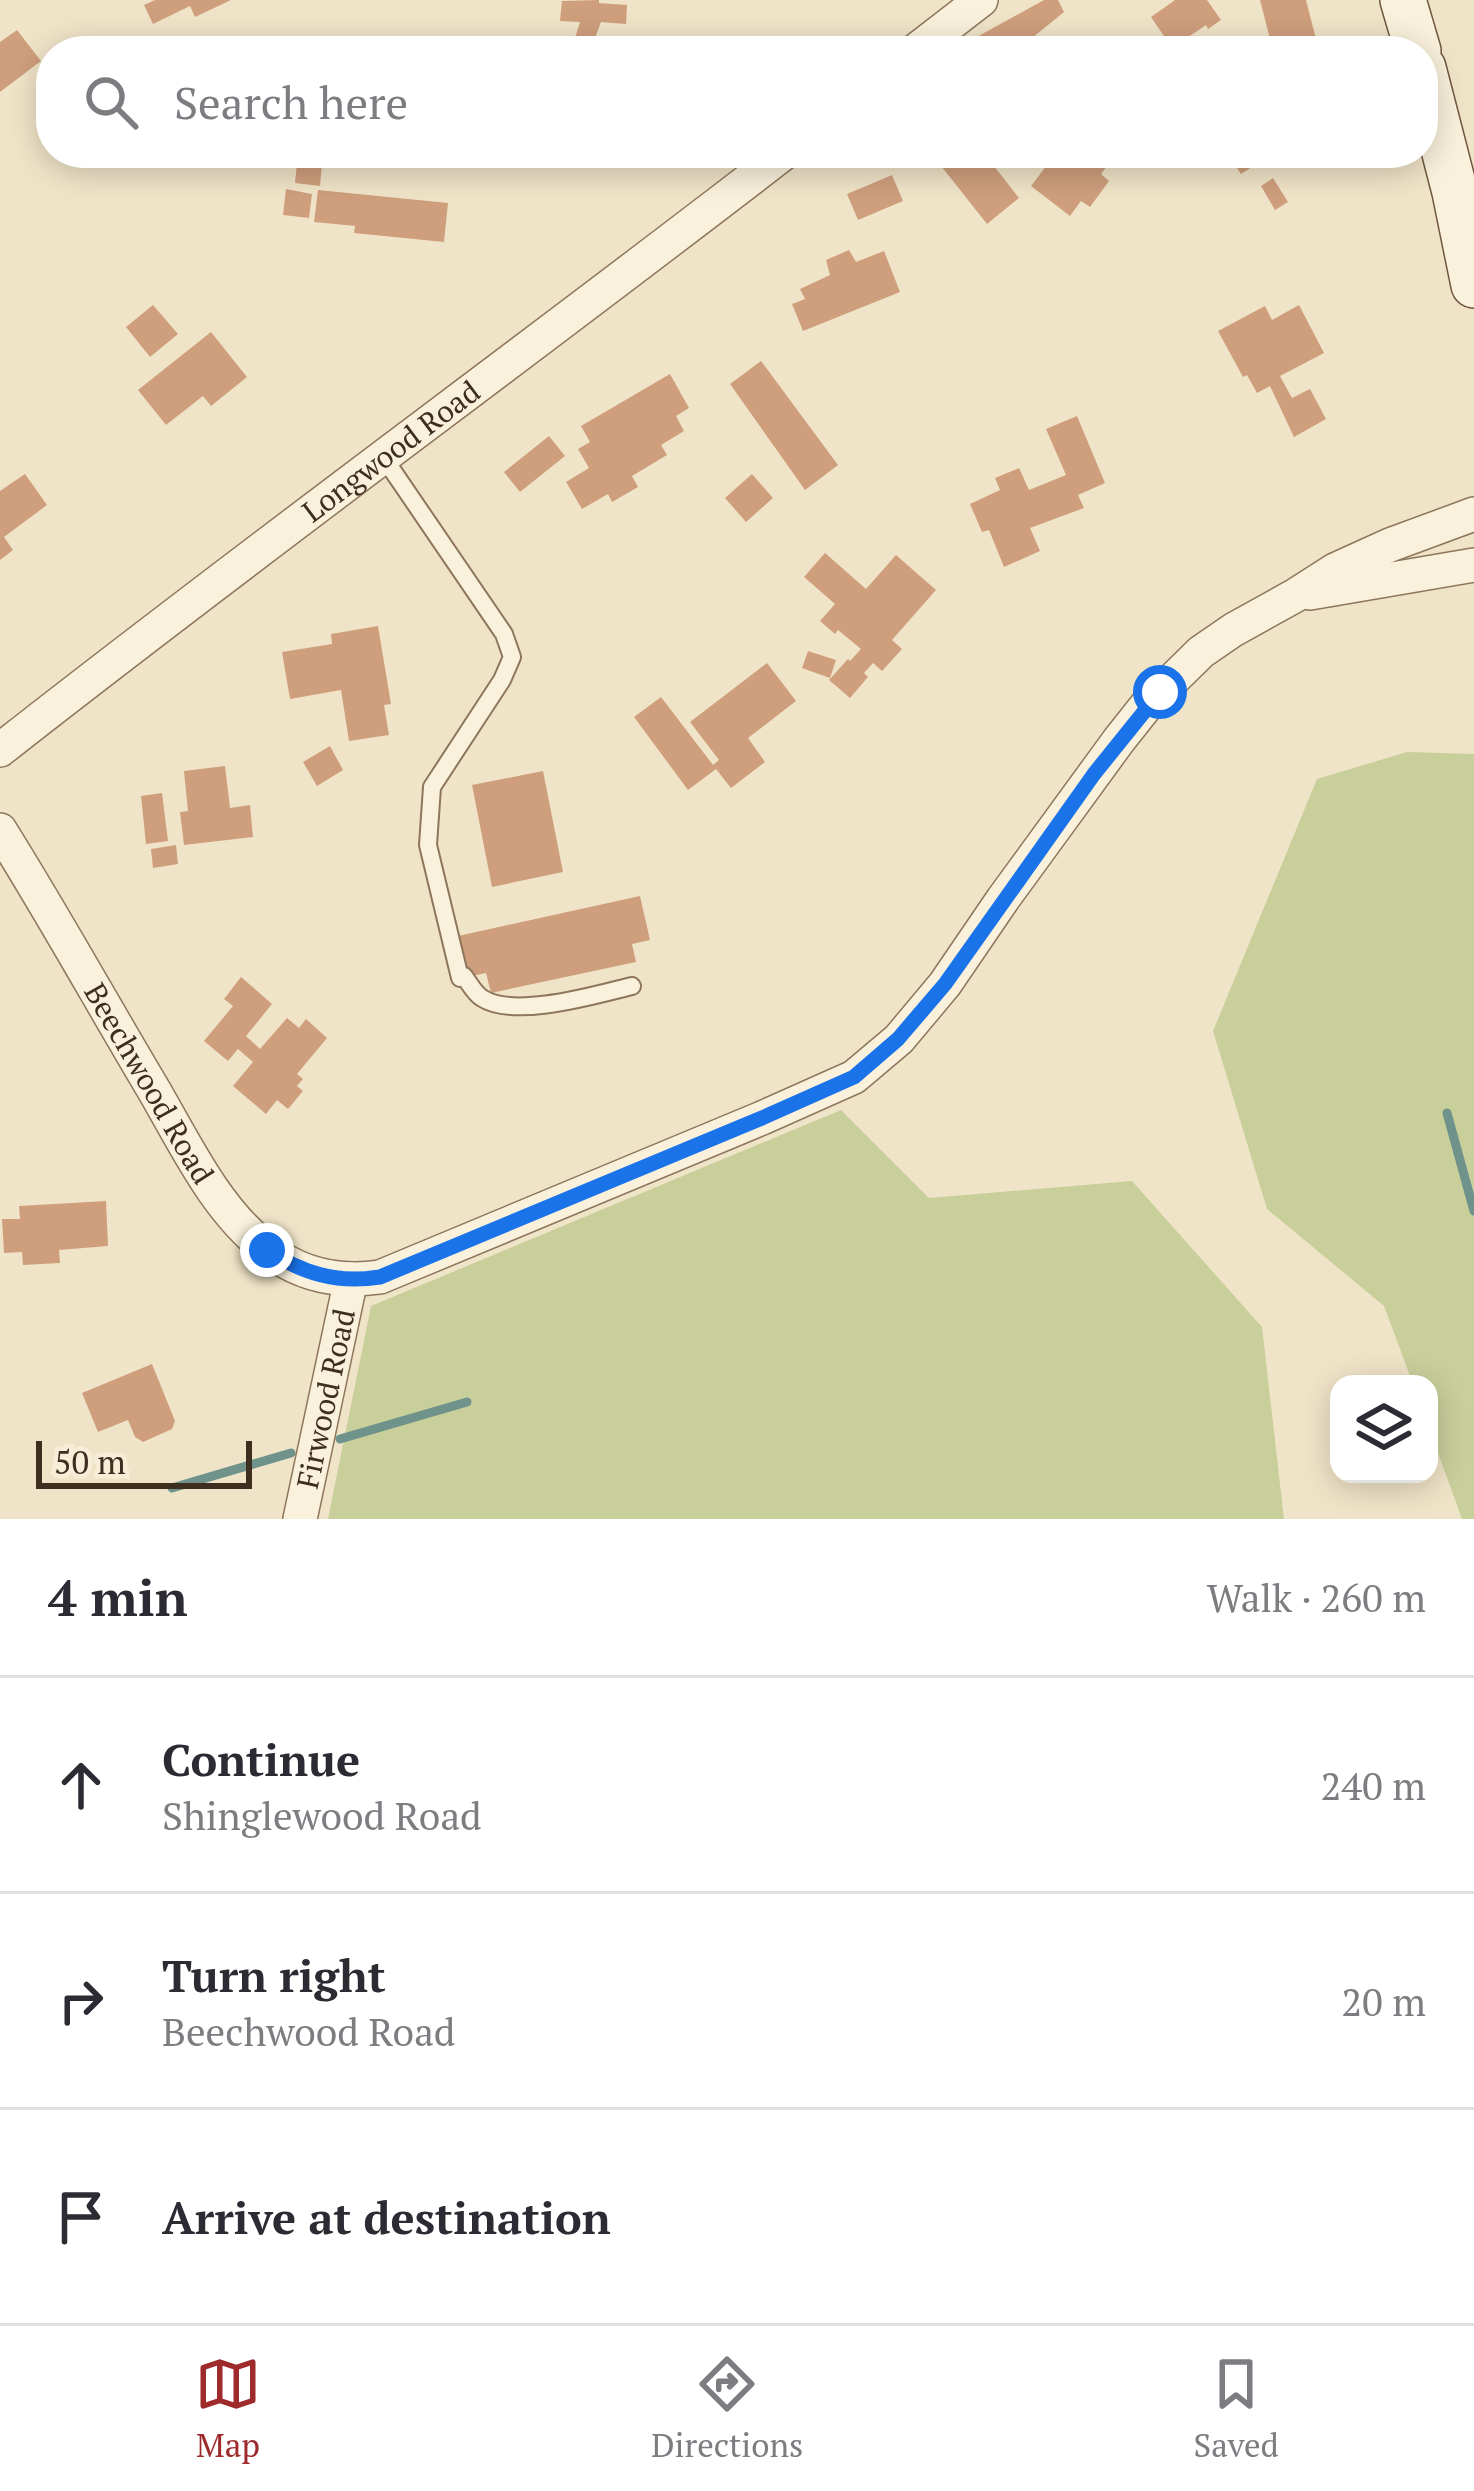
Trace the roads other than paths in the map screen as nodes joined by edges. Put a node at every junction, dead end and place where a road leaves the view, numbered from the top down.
1 (981, 0) edge
2 (1403, 0) edge
3 (935, 36) edge
4 (1414, 36) edge
5 (1438, 126) edge
6 (764, 168) edge
7 (1474, 285) edge
8 (384, 458) junction
9 (1474, 514) edge
10 (1474, 566) edge
11 (1296, 595) junction
12 (0, 750) edge
13 (0, 830) edge
14 (632, 986) dead end
15 (351, 1280) junction
16 (300, 1519) edge

1 - 3 street
2 - 4 street
5 - 7 street
6 - 8 street, Longwood Road
8 - 12 street, Longwood Road
8 - 14 lane
9 - 11 street
10 - 11 street
11 - 15 street
13 - 15 street, Beechwood Road
15 - 16 street, Firwood Road

